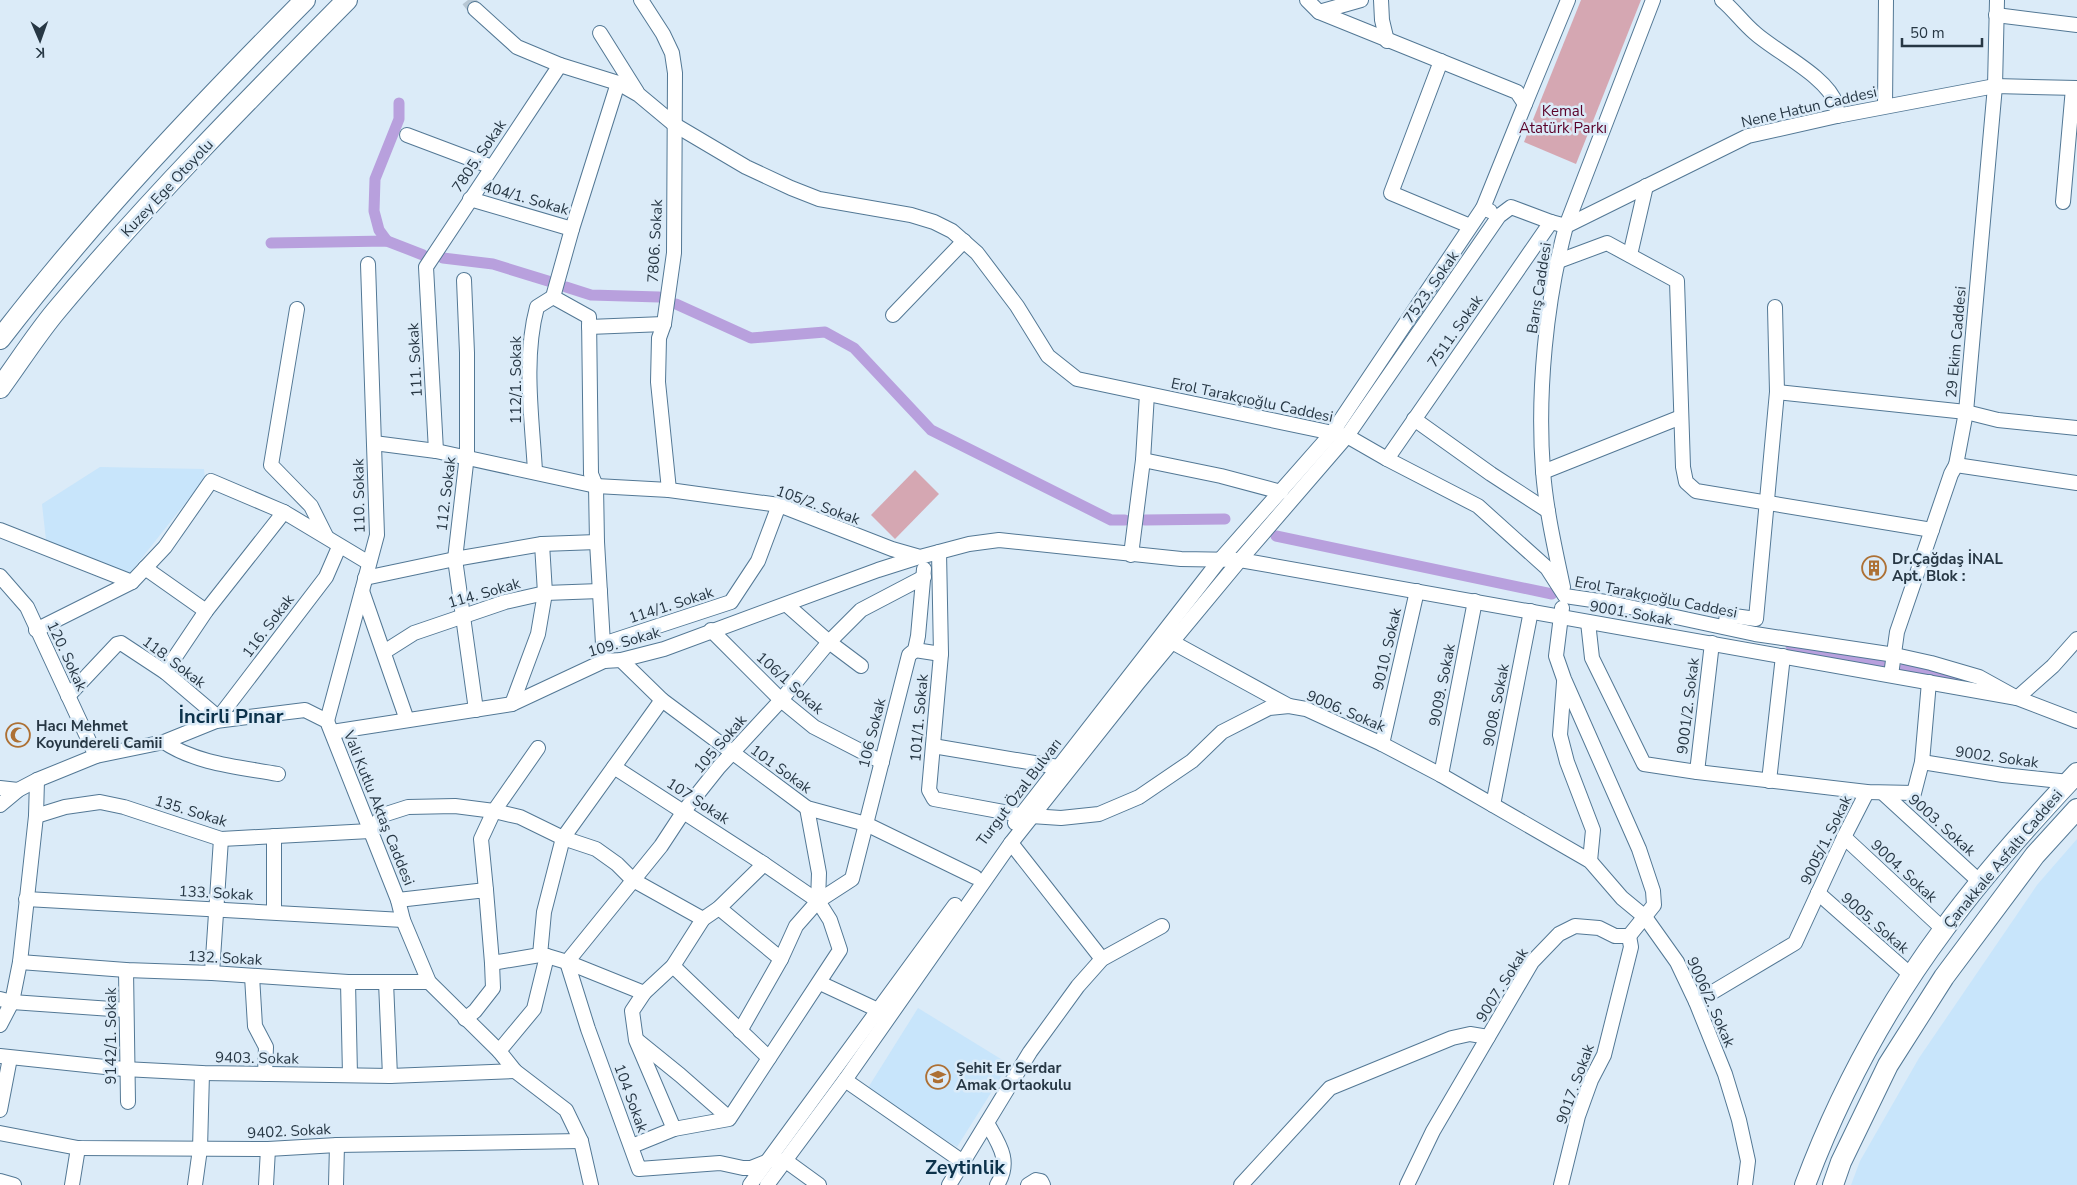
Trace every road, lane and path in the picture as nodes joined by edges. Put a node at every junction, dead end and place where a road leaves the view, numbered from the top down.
1 (305, 0) edge
2 (347, 0) edge
3 (641, 0) edge
4 (1307, 0) edge
5 (1361, 0) edge
6 (1381, 0) edge
7 (1568, 0) edge
8 (1653, 0) edge
9 (1722, 0) edge
10 (1886, 0) edge
11 (1997, 0) edge
12 (476, 9) tunnel mouth
13 (1319, 12) junction
14 (1996, 15) junction
15 (2077, 26) edge
16 (600, 33) dead end
17 (1387, 41) junction
18 (1441, 61) junction
19 (560, 65) junction
20 (618, 83) junction
21 (1995, 86) junction
22 (2075, 88) edge
23 (639, 94) junction
24 (1525, 104) junction
25 (1885, 106) junction
26 (1837, 116) junction
27 (675, 125) junction
28 (407, 135) dead end
29 (492, 167) junction
30 (1646, 186) junction
31 (470, 199) junction
32 (2063, 202) dead end
33 (1483, 208) junction
34 (1499, 216) junction
35 (1551, 222) junction
36 (1470, 226) junction
37 (1566, 226) junction
38 (572, 229) junction
39 (964, 241) junction
40 (1630, 256) junction
41 (1556, 262) junction
42 (368, 264) dead end
43 (426, 266) joint
44 (464, 280) dead end
45 (553, 297) junction
46 (1775, 308) dead end
47 (297, 309) dead end
48 (893, 315) dead end
49 (664, 324) junction
50 (590, 327) junction
51 (0, 339) edge
52 (0, 388) edge
53 (1777, 392) junction
54 (1147, 394) junction
55 (1966, 412) junction
56 (1680, 417) junction
57 (1414, 419) junction
58 (2077, 428) edge
59 (1332, 433) junction
60 (1347, 436) junction
61 (374, 443) junction
62 (436, 451) junction
63 (467, 458) junction
64 (1387, 459) junction
65 (1143, 460) junction
66 (1956, 466) junction
67 (534, 471) junction
68 (1543, 472) junction
69 (2077, 483) edge
70 (596, 486) junction
71 (669, 490) junction
72 (1281, 492) junction
73 (1766, 503) junction
74 (779, 505) junction
75 (1548, 510) junction
76 (284, 512) junction
77 (0, 530) edge
78 (1932, 530) junction
79 (326, 537) junction
80 (597, 542) junction
81 (542, 544) junction
82 (339, 546) junction
83 (939, 552) junction
84 (1131, 555) junction
85 (923, 556) junction
86 (455, 559) junction
87 (1240, 560) junction
88 (1219, 561) junction
89 (369, 563) junction
90 (145, 568) junction
91 (0, 576) edge
92 (924, 577) junction
93 (132, 582) junction
94 (363, 585) junction
95 (600, 591) junction
96 (1417, 591) junction
97 (545, 593) junction
98 (1565, 596) junction
99 (1475, 602) junction
100 (787, 605) junction
101 (206, 611) junction
102 (1530, 611) junction
103 (464, 614) junction
104 (1561, 617) junction
105 (1588, 622) junction
106 (1725, 627) junction
107 (36, 630) junction
108 (710, 630) junction
109 (2077, 639) edge
110 (829, 642) junction
111 (1172, 642) junction
112 (603, 644) junction
113 (1712, 644) junction
114 (915, 650) junction
115 (384, 652) junction
116 (941, 654) junction
117 (1895, 655) junction
118 (1783, 656) junction
119 (621, 660) junction
120 (604, 662) junction
121 (861, 666) dead end
122 (165, 672) junction
123 (1891, 676) junction
124 (1564, 680) junction
125 (1929, 682) junction
126 (68, 696) junction
127 (2017, 698) junction
128 (662, 700) junction
129 (782, 700) junction
130 (512, 704) junction
131 (1289, 706) junction
132 (476, 710) junction
133 (407, 720) junction
134 (216, 721) junction
135 (2077, 721) edge
136 (329, 726) junction
137 (164, 742) junction
138 (1382, 744) junction
139 (933, 746) junction
140 (538, 748) dead end
141 (732, 752) junction
142 (96, 756) junction
143 (882, 762) junction
144 (1922, 762) junction
145 (614, 767) junction
146 (1058, 767) junction
147 (1696, 772) junction
148 (278, 774) dead end
149 (1441, 776) junction
150 (2073, 778) edge
151 (36, 780) junction
152 (1769, 780) junction
153 (0, 788) edge
154 (18, 790) junction
155 (1867, 792) junction
156 (1883, 793) junction
157 (0, 804) edge
158 (1492, 805) junction
159 (807, 808) junction
160 (2077, 809) edge
161 (494, 811) junction
162 (684, 811) junction
163 (36, 816) junction
164 (1026, 816) junction
165 (866, 824) junction
166 (370, 831) junction
167 (274, 836) junction
168 (1844, 837) junction
169 (563, 838) junction
170 (221, 839) junction
171 (1011, 843) junction
172 (1590, 861) junction
173 (764, 864) junction
174 (975, 877) junction
175 (633, 880) junction
176 (1980, 882) junction
177 (486, 890) junction
178 (1818, 893) junction
179 (26, 899) junction
180 (398, 900) junction
181 (818, 901) junction
182 (719, 908) junction
183 (218, 909) junction
184 (274, 912) junction
185 (1645, 917) junction
186 (702, 919) junction
187 (403, 920) junction
188 (1162, 926) dead end
189 (1943, 929) junction
190 (1629, 936) junction
191 (544, 955) junction
192 (781, 959) junction
193 (1102, 960) junction
194 (20, 962) junction
195 (567, 962) junction
196 (492, 963) junction
197 (673, 966) junction
198 (126, 970) junction
199 (212, 973) junction
200 (252, 976) junction
201 (1912, 976) junction
202 (348, 982) junction
203 (386, 982) junction
204 (429, 982) junction
205 (820, 983) junction
206 (644, 993) junction
207 (6, 1001) edge
208 (1696, 1002) junction
209 (126, 1010) junction
210 (885, 1011) junction
211 (465, 1019) junction
212 (0, 1025) edge
213 (740, 1030) junction
214 (1488, 1037) junction
215 (636, 1040) junction
216 (499, 1051) junction
217 (5, 1057) edge
218 (769, 1058) junction
219 (126, 1069) junction
220 (515, 1071) junction
221 (202, 1074) junction
222 (265, 1074) junction
223 (350, 1075) junction
224 (390, 1076) junction
225 (845, 1080) junction
226 (128, 1102) dead end
227 (0, 1110) edge
228 (729, 1118) junction
229 (987, 1122) junction
230 (674, 1129) junction
231 (0, 1133) edge
232 (581, 1141) junction
233 (337, 1144) junction
234 (632, 1146) junction
235 (78, 1148) junction
236 (268, 1149) junction
237 (200, 1150) junction
238 (771, 1160) junction
239 (786, 1161) junction
240 (963, 1162) junction
241 (0, 1181) edge
242 (14, 1185) edge
243 (72, 1185) edge
244 (195, 1185) edge
245 (266, 1185) edge
246 (336, 1185) edge
247 (592, 1185) edge
248 (750, 1185) edge
249 (767, 1185) edge
250 (820, 1185) edge
251 (949, 1185) edge
252 (996, 1185) edge
253 (1028, 1185) edge
254 (1043, 1185) edge
255 (1240, 1185) edge
256 (1407, 1185) edge
257 (1561, 1185) edge
258 (1745, 1185) edge
259 (1806, 1185) edge
260 (1833, 1185) edge

1 - 51 highway, Kuzey Ege Otoyolu
2 - 52 highway, Kuzey Ege Otoyolu
3 - 27 street, 7806. Sokak
4 - 13 street
5 - 13 street
6 - 17 street
7 - 24 street, Turgut Özal Bulvarı
8 - 37 street, Barış Caddesi
9 - 26 street
10 - 25 street
11 - 14 street, 29 Ekim Caddesi
12 - 19 street, Erol Tarakçıoğlu Caddesi
13 - 17 street
14 - 15 street
14 - 21 street, 29 Ekim Caddesi
16 - 23 street
17 - 18 street
18 - 24 street
18 - 36 street
19 - 20 street, Erol Tarakçıoğlu Caddesi
19 - 29 street, 7805. Sokak
20 - 23 street, Erol Tarakçıoğlu Caddesi
20 - 38 street
21 - 22 street, Nene Hatun Caddesi
21 - 25 street, Nene Hatun Caddesi
21 - 55 street, 29 Ekim Caddesi
22 - 32 street
23 - 27 street, Erol Tarakçıoğlu Caddesi
24 - 33 street, Turgut Özal Bulvarı
25 - 26 street, Nene Hatun Caddesi
26 - 30 street, Nene Hatun Caddesi
27 - 39 street, Erol Tarakçıoğlu Caddesi
27 - 49 street, 7806. Sokak
28 - 29 street
29 - 31 street, 7805. Sokak
30 - 37 street, Nene Hatun Caddesi
30 - 40 street
31 - 38 street, 404/1. Sokak
31 - 43 street, 7805. Sokak
33 - 34 street
33 - 36 street, Turgut Özal Bulvarı
34 - 35 street
34 - 60 street, 7523. Sokak
35 - 37 street
35 - 57 street, 7511. Sokak
36 - 59 street, Turgut Özal Bulvarı
37 - 41 street, Barış Caddesi
38 - 45 street
39 - 48 street
39 - 54 street, Erol Tarakçıoğlu Caddesi
40 - 41 street
40 - 56 street
41 - 68 street, Barış Caddesi
42 - 61 street, 110. Sokak
43 - 62 street, 111. Sokak
44 - 63 street, 112. Sokak
45 - 50 street
45 - 67 street, 112/1. Sokak
46 - 53 street
47 - 79 street
49 - 50 street
49 - 71 street, 7806. Sokak
50 - 70 street
53 - 55 street
53 - 73 street
54 - 59 street, Erol Tarakçıoğlu Caddesi
54 - 65 street
55 - 58 street
55 - 66 street, 29 Ekim Caddesi
56 - 68 street
56 - 73 street
57 - 64 street, 7511. Sokak
57 - 75 street
59 - 60 street, Erol Tarakçıoğlu Caddesi
59 - 72 street, Turgut Özal Bulvarı
60 - 64 street, Erol Tarakçıoğlu Caddesi
60 - 87 street, Turgut Özal Bulvarı
61 - 62 street, 105/2. Sokak
61 - 89 street, 110. Sokak
62 - 63 street, 105/2. Sokak
63 - 67 street, 105/2. Sokak
63 - 86 street, 112. Sokak
64 - 98 street, Erol Tarakçıoğlu Caddesi
65 - 72 street
65 - 84 street
66 - 69 street
66 - 78 street, 29 Ekim Caddesi
67 - 70 street, 105/2. Sokak
68 - 75 street, Barış Caddesi
70 - 71 street, 105/2. Sokak
70 - 80 street
71 - 74 street, 105/2. Sokak
72 - 88 street, Turgut Özal Bulvarı
73 - 78 street
73 - 106 street
74 - 85 street, 105/2. Sokak
74 - 112 street, 114/1. Sokak
75 - 98 street, Barış Caddesi
76 - 79 street
76 - 90 street
76 - 101 street
77 - 93 street
78 - 117 street, 29 Ekim Caddesi
79 - 82 street
80 - 81 street
80 - 95 street
81 - 86 street
81 - 97 street
82 - 89 street
82 - 134 street, 116. Sokak
83 - 84 street
83 - 85 street
83 - 116 street, 101/1. Sokak
84 - 88 street
85 - 92 street, 106 Sokak
85 - 100 street, 109. Sokak
86 - 94 street
86 - 103 street, 112. Sokak
87 - 88 street, 9001. Sokak
87 - 96 street, 9001. Sokak
87 - 111 street, Turgut Özal Bulvarı
88 - 146 street, Turgut Özal Bulvarı
89 - 94 street, 110. Sokak
90 - 93 street
90 - 101 street
91 - 107 street, 120. Sokak
92 - 110 street, 105 Sokak
92 - 114 street, 106 Sokak
93 - 107 street
94 - 115 street
94 - 136 street, 110. Sokak
95 - 97 street, 114. Sokak
95 - 112 street
96 - 99 street, 9001. Sokak
96 - 138 street, 9010. Sokak
97 - 103 street, 114. Sokak
97 - 130 street
98 - 104 street
98 - 106 street, Erol Tarakçıoğlu Caddesi
99 - 102 street, 9001. Sokak
99 - 149 street, 9009. Sokak
100 - 108 street, 109. Sokak
100 - 110 street
101 - 122 street
102 - 104 street, 9001. Sokak
102 - 158 street, 9008. Sokak
103 - 115 street, 114. Sokak
103 - 132 street, 112. Sokak
104 - 105 street, 9001. Sokak
104 - 124 street
105 - 113 street, 9001. Sokak
105 - 147 street
106 - 117 street, Erol Tarakçıoğlu Caddesi
107 - 126 street, 120. Sokak
108 - 119 street, 109. Sokak
108 - 129 street, 106/1 Sokak
109 - 127 street
110 - 121 street
110 - 129 street, 105 Sokak
111 - 131 street
111 - 164 street, Turgut Özal Bulvarı
112 - 120 street
113 - 118 street, 9001. Sokak
113 - 147 street, 9001/2. Sokak
114 - 116 street
114 - 143 street, 106 Sokak
115 - 133 street
116 - 139 street, 101/1. Sokak
117 - 123 street, 29 Ekim Caddesi
117 - 127 street, Erol Tarakçıoğlu Caddesi
118 - 123 street, 9001. Sokak
118 - 152 street
119 - 120 street, 109. Sokak
119 - 128 street, 101 Sokak
120 - 130 street, 109. Sokak
122 - 126 street, 118. Sokak
122 - 134 street, 118. Sokak
123 - 125 street, 9001. Sokak
124 - 172 street
124 - 185 street
125 - 127 street, 9001. Sokak
125 - 144 street, 9005/1. Sokak
126 - 142 street, 120. Sokak
127 - 135 street, Erol Tarakçıoğlu Caddesi
128 - 141 street, 101 Sokak
128 - 145 street
129 - 141 street, 105 Sokak
129 - 143 street, 106/1 Sokak
130 - 132 street, 109. Sokak
131 - 138 street, 9006. Sokak
131 - 164 street, 9006. Sokak
132 - 133 street, 109. Sokak
133 - 136 street, 109. Sokak
134 - 136 street, Vali Kutlu Aktaş Caddesi
134 - 137 street, Vali Kutlu Aktaş Caddesi
136 - 166 street, Vali Kutlu Aktaş Caddesi
137 - 142 street, Vali Kutlu Aktaş Caddesi
137 - 148 street
138 - 149 street, 9006. Sokak
139 - 146 street
139 - 164 street, 101/1. Sokak
140 - 161 street
141 - 159 street, 101 Sokak
141 - 162 street, 105 Sokak
142 - 151 street, Vali Kutlu Aktaş Caddesi
143 - 165 street, 106 Sokak
144 - 150 street, 9002. Sokak
144 - 156 street, 9005/1. Sokak
145 - 162 street, 107 Sokak
145 - 169 street
146 - 164 street, Turgut Özal Bulvarı
147 - 152 street
149 - 158 street, 9006. Sokak
150 - 176 highway, Çanakkale Asfaltı Caddesi
151 - 154 street, Vali Kutlu Aktaş Caddesi
151 - 163 street
152 - 155 street
153 - 154 street
154 - 157 street, Vali Kutlu Aktaş Caddesi
155 - 156 street, 9005/1. Sokak
155 - 168 street, 9005/1. Sokak
156 - 176 street, 9003. Sokak
158 - 172 street, 9006. Sokak
159 - 165 street, 101 Sokak
159 - 181 street
160 - 260 highway, Çanakkale Asfaltı Caddesi
161 - 166 street
161 - 169 street
161 - 177 street
162 - 173 street, 107 Sokak
162 - 175 street, 105 Sokak
163 - 170 street, 135. Sokak
163 - 179 street
164 - 171 street, Turgut Özal Bulvarı
164 - 174 street, Turgut Özal Bulvarı
165 - 174 street, 101 Sokak
165 - 181 street, 106 Sokak
166 - 167 street, 135. Sokak
166 - 180 street, Vali Kutlu Aktaş Caddesi
167 - 170 street, 135. Sokak
167 - 184 street
168 - 178 street, 9005/1. Sokak
168 - 189 street, 9004. Sokak
169 - 175 street
169 - 191 street
170 - 183 street
171 - 193 street
171 - 210 street, Turgut Özal Bulvarı
172 - 185 street, 9006/2. Sokak
173 - 181 street, 107 Sokak
173 - 182 street
174 - 210 street, Turgut Özal Bulvarı
175 - 186 street
175 - 195 street, 105 Sokak
176 - 189 highway, Çanakkale Asfaltı Caddesi
177 - 180 street
177 - 196 street
178 - 201 street, 9005. Sokak
178 - 208 street, 9005/1. Sokak
179 - 183 street, 133. Sokak
179 - 194 street
180 - 187 street, Vali Kutlu Aktaş Caddesi
181 - 192 street, 106 Sokak
181 - 205 street
182 - 186 street
182 - 192 street
183 - 184 street, 133. Sokak
183 - 199 street
184 - 187 street, 133. Sokak
185 - 190 street
185 - 208 street, 9006/2. Sokak
186 - 197 street
187 - 204 street, Vali Kutlu Aktaş Caddesi
188 - 193 street
189 - 201 highway, Çanakkale Asfaltı Caddesi
190 - 214 street, 9007. Sokak
190 - 257 street, 9017. Sokak
191 - 195 street
191 - 196 street
191 - 216 street
192 - 213 street, 106 Sokak
193 - 229 street
194 - 198 street, 132. Sokak
194 - 207 street
195 - 206 street
195 - 234 street, 104 Sokak
196 - 211 street
197 - 206 street
197 - 213 street
198 - 199 street, 132. Sokak
198 - 209 street, 9142/1. Sokak
199 - 200 street, 132. Sokak
200 - 202 street, 132. Sokak
200 - 222 street
201 - 259 highway, Çanakkale Asfaltı Caddesi
202 - 203 street, 132. Sokak
202 - 223 street
203 - 204 street, 132. Sokak
203 - 224 street
204 - 211 street, Vali Kutlu Aktaş Caddesi
205 - 210 street
205 - 218 street
206 - 215 street
207 - 209 street
207 - 212 street
208 - 258 street, 9006/2. Sokak
209 - 219 street, 9142/1. Sokak
210 - 225 street, Turgut Özal Bulvarı
210 - 238 street, Turgut Özal Bulvarı
211 - 216 street, Vali Kutlu Aktaş Caddesi
213 - 218 street
214 - 255 street
214 - 256 street, 9007. Sokak
215 - 228 street
215 - 230 street
216 - 220 street, Vali Kutlu Aktaş Caddesi
217 - 219 street, 9403. Sokak
217 - 227 street
218 - 228 street
219 - 221 street, 9403. Sokak
219 - 226 street, 9142/1. Sokak
220 - 224 street, 9403. Sokak
220 - 232 street, Vali Kutlu Aktaş Caddesi
221 - 222 street, 9403. Sokak
221 - 237 street
222 - 223 street, 9403. Sokak
223 - 224 street, 9403. Sokak
225 - 239 street, Turgut Özal Bulvarı
225 - 240 street
228 - 230 street
229 - 240 street
229 - 252 street
230 - 234 street
231 - 235 street, 9402. Sokak
232 - 233 street, 9402. Sokak
232 - 247 street, Vali Kutlu Aktaş Caddesi
233 - 236 street, 9402. Sokak
233 - 246 street
234 - 238 street, 104 Sokak
235 - 237 street, 9402. Sokak
235 - 243 street
236 - 237 street, 9402. Sokak
236 - 245 street
237 - 244 street
238 - 239 street
238 - 248 street, Turgut Özal Bulvarı
239 - 249 street, Turgut Özal Bulvarı
239 - 250 street
240 - 251 street
241 - 242 street
253 - 254 street

